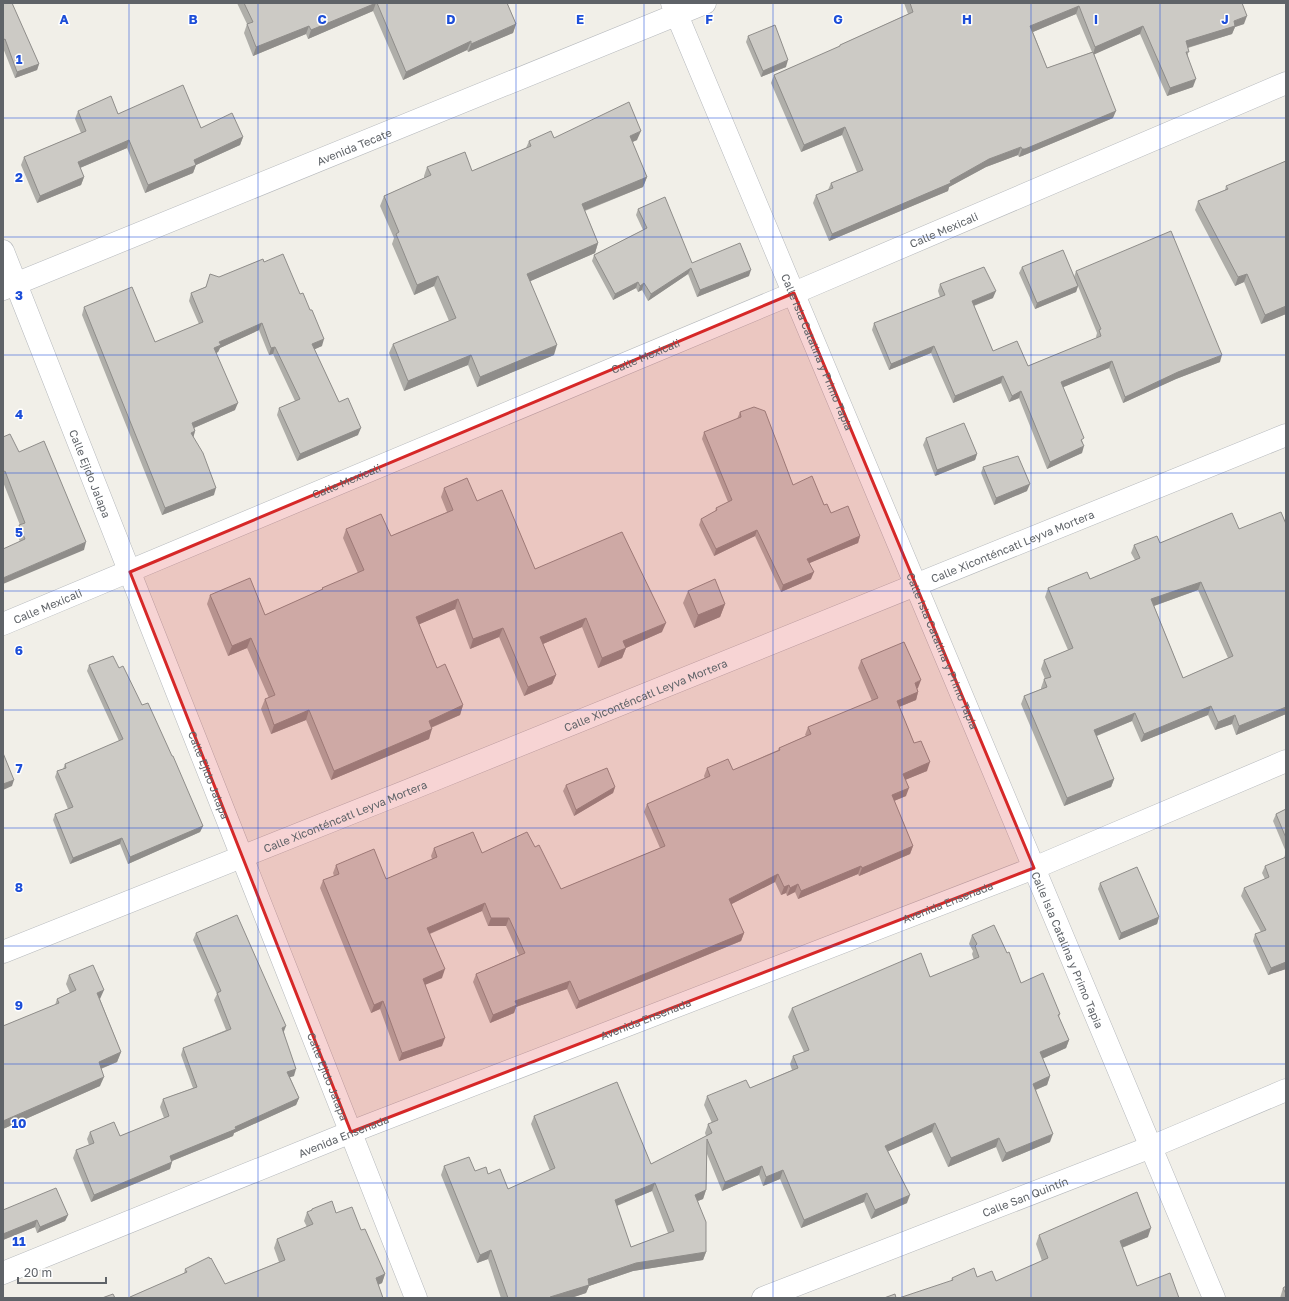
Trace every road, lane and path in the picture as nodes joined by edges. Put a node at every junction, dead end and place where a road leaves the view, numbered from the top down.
1 (705, 3) edge
2 (675, 9) edge
3 (1286, 83) edge
4 (3, 251) edge
5 (10, 286) edge
6 (794, 293) junction
7 (1286, 435) edge
8 (130, 572) junction
9 (916, 584) junction
10 (3, 624) edge
11 (1286, 761) edge
12 (242, 858) junction
13 (1034, 868) junction
14 (3, 952) edge
15 (1286, 1090) edge
16 (351, 1132) junction
17 (1151, 1147) junction
18 (3, 1273) edge
19 (416, 1298) edge
20 (763, 1298) edge
21 (1214, 1298) edge

1 - 2 street, Avenida Tecate
2 - 5 street, Avenida Tecate
2 - 6 street, Calle Isla Catalina y Primo Tapia
3 - 6 street, Calle Mexicali
4 - 5 street, Calle Ejido Jalapa
5 - 8 street, Calle Ejido Jalapa
6 - 8 street, Calle Mexicali
6 - 9 street, Calle Isla Catalina y Primo Tapia
7 - 9 street, Calle Xiconténcatl Leyva Mortera
8 - 10 street, Calle Mexicali
8 - 12 street, Calle Ejido Jalapa
9 - 12 street, Calle Xiconténcatl Leyva Mortera
9 - 13 street, Calle Isla Catalina y Primo Tapia
11 - 13 street, Avenida Ensenada
12 - 14 street, Calle Xiconténcatl Leyva Mortera
12 - 16 street, Calle Ejido Jalapa
13 - 16 street, Avenida Ensenada
13 - 17 street, Calle Isla Catalina y Primo Tapia
15 - 17 street, Calle San Quintín
16 - 18 street, Avenida Ensenada
16 - 19 street, Calle Ejido Jalapa
17 - 20 street, Calle San Quintín
17 - 21 street, Calle Isla Catalina y Primo Tapia

